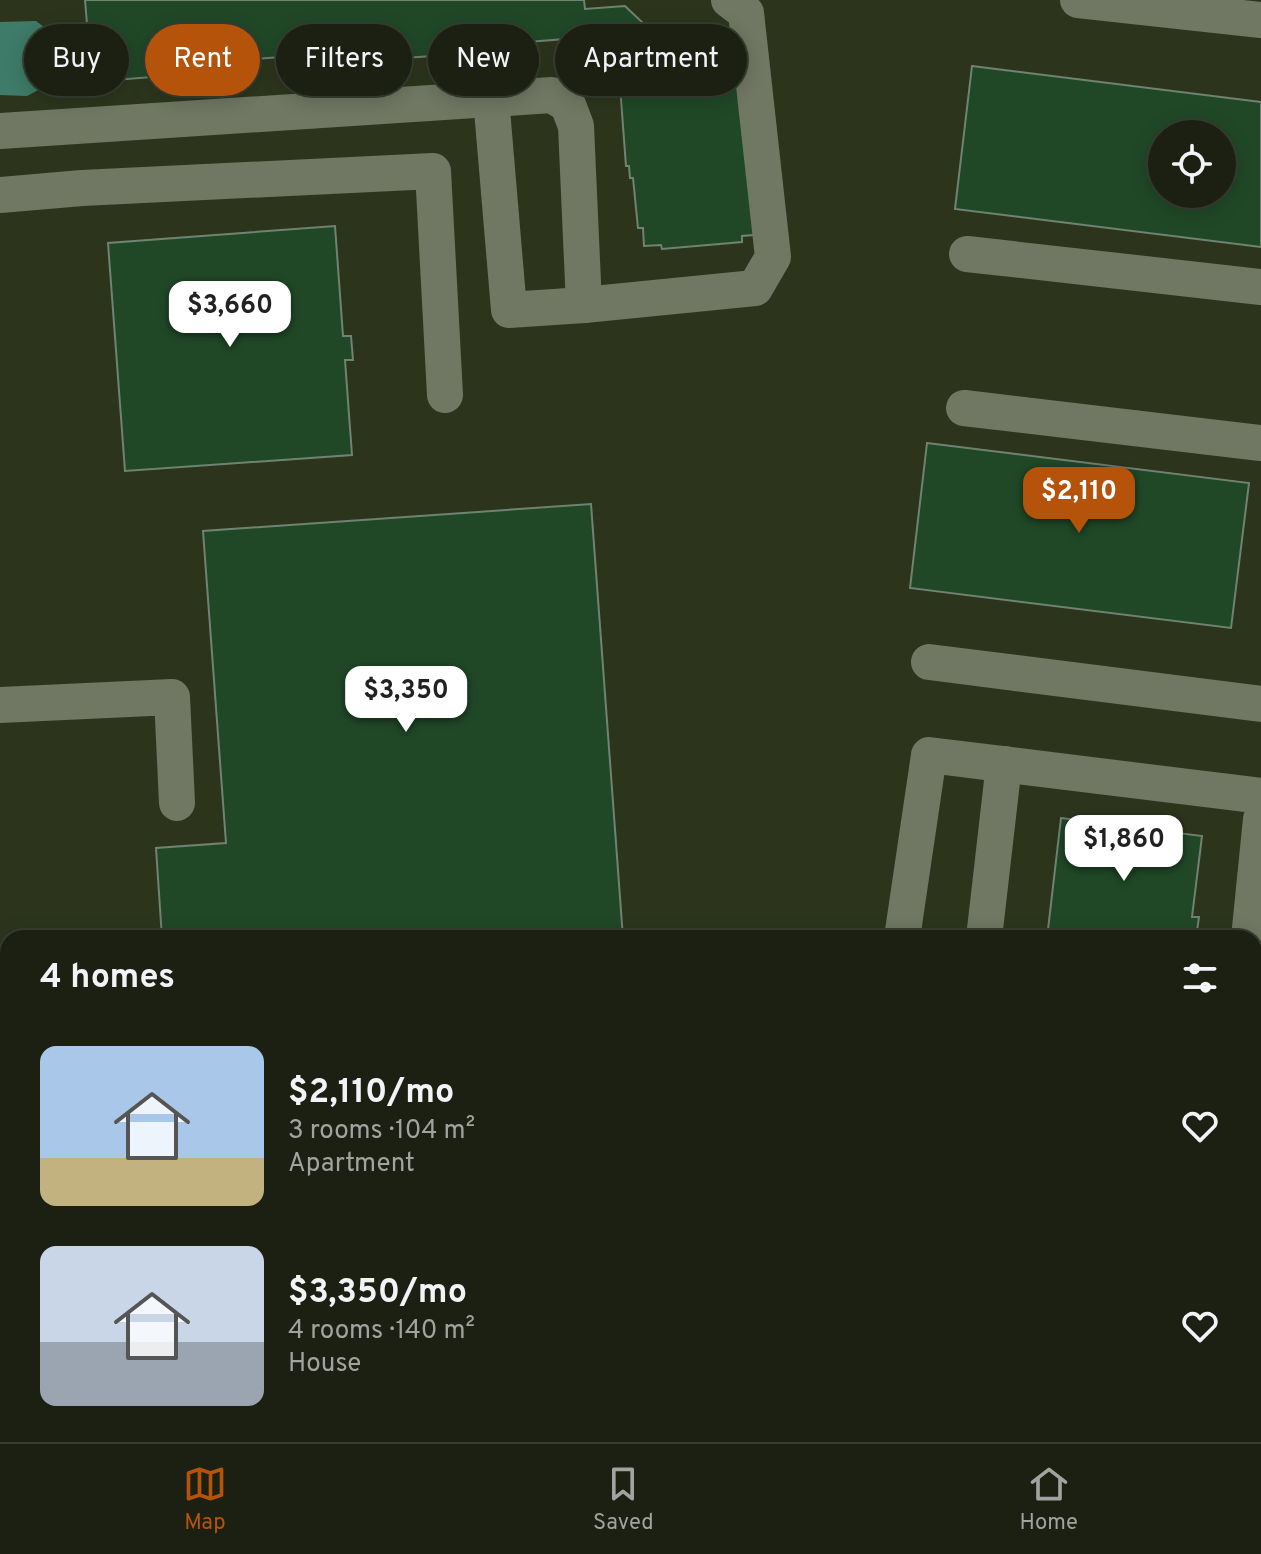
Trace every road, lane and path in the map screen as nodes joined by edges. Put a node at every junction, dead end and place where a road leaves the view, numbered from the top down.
1 (729, 0) edge
2 (1078, 0) edge
3 (1261, 20) edge
4 (491, 98) junction
5 (0, 131) edge
6 (0, 195) edge
7 (967, 254) dead end
8 (1261, 287) edge
9 (584, 305) junction
10 (445, 395) dead end
11 (964, 408) dead end
12 (1261, 443) edge
13 (929, 662) dead end
14 (1261, 704) edge
15 (0, 705) edge
16 (1004, 764) junction
17 (1261, 796) edge
18 (177, 803) dead end
19 (1261, 819) edge
20 (903, 930) edge
21 (985, 930) edge
22 (1250, 930) edge

1 - 9 lane
2 - 3 lane
4 - 5 lane
4 - 9 lane
4 - 9 lane
6 - 10 lane
7 - 8 lane
11 - 12 lane
13 - 14 lane
15 - 18 lane
16 - 17 lane
16 - 20 lane
16 - 21 lane
19 - 22 lane

